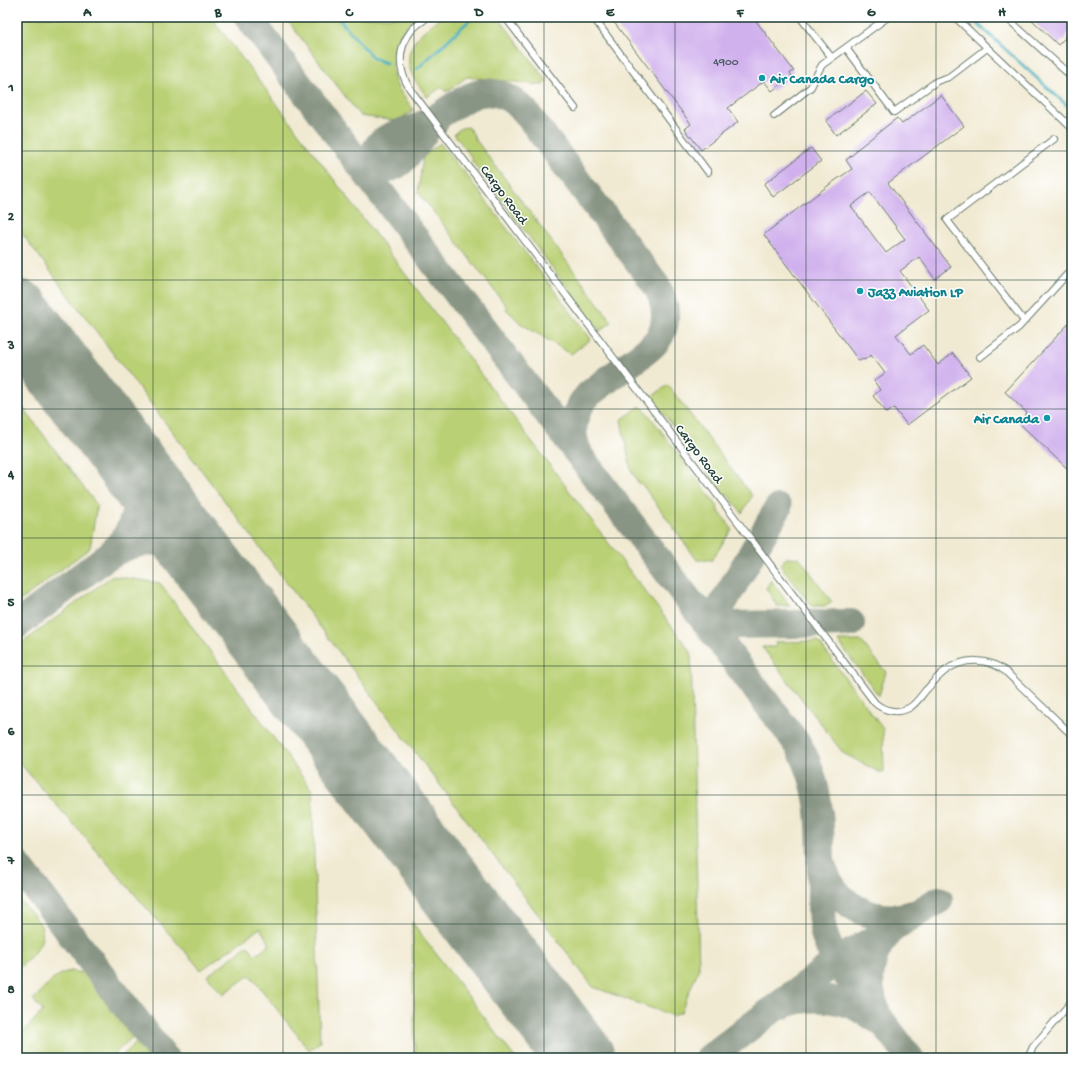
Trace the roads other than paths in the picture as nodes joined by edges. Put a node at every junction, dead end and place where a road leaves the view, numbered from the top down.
1 (428, 17) edge
2 (505, 17) edge
3 (593, 17) edge
4 (800, 17) edge
5 (888, 17) edge
6 (955, 17) edge
7 (1006, 17) edge
8 (846, 48) junction
9 (988, 48) junction
10 (832, 58) junction
11 (1072, 77) edge
12 (575, 108) dead end
13 (774, 116) dead end
14 (1072, 128) edge
15 (1054, 139) dead end
16 (708, 172) dead end
17 (1072, 269) edge
18 (1024, 321) junction
19 (980, 357) dead end
20 (1072, 735) edge
21 (1072, 1001) edge
22 (1028, 1058) edge

1 - 20 lane, Cargo Road
2 - 12 lane
3 - 16 lane
4 - 10 lane
5 - 8 lane
6 - 9 lane
7 - 11 lane
8 - 9 lane
8 - 10 lane
9 - 14 lane
10 - 13 lane
15 - 18 lane
17 - 18 lane
18 - 19 lane
21 - 22 lane

